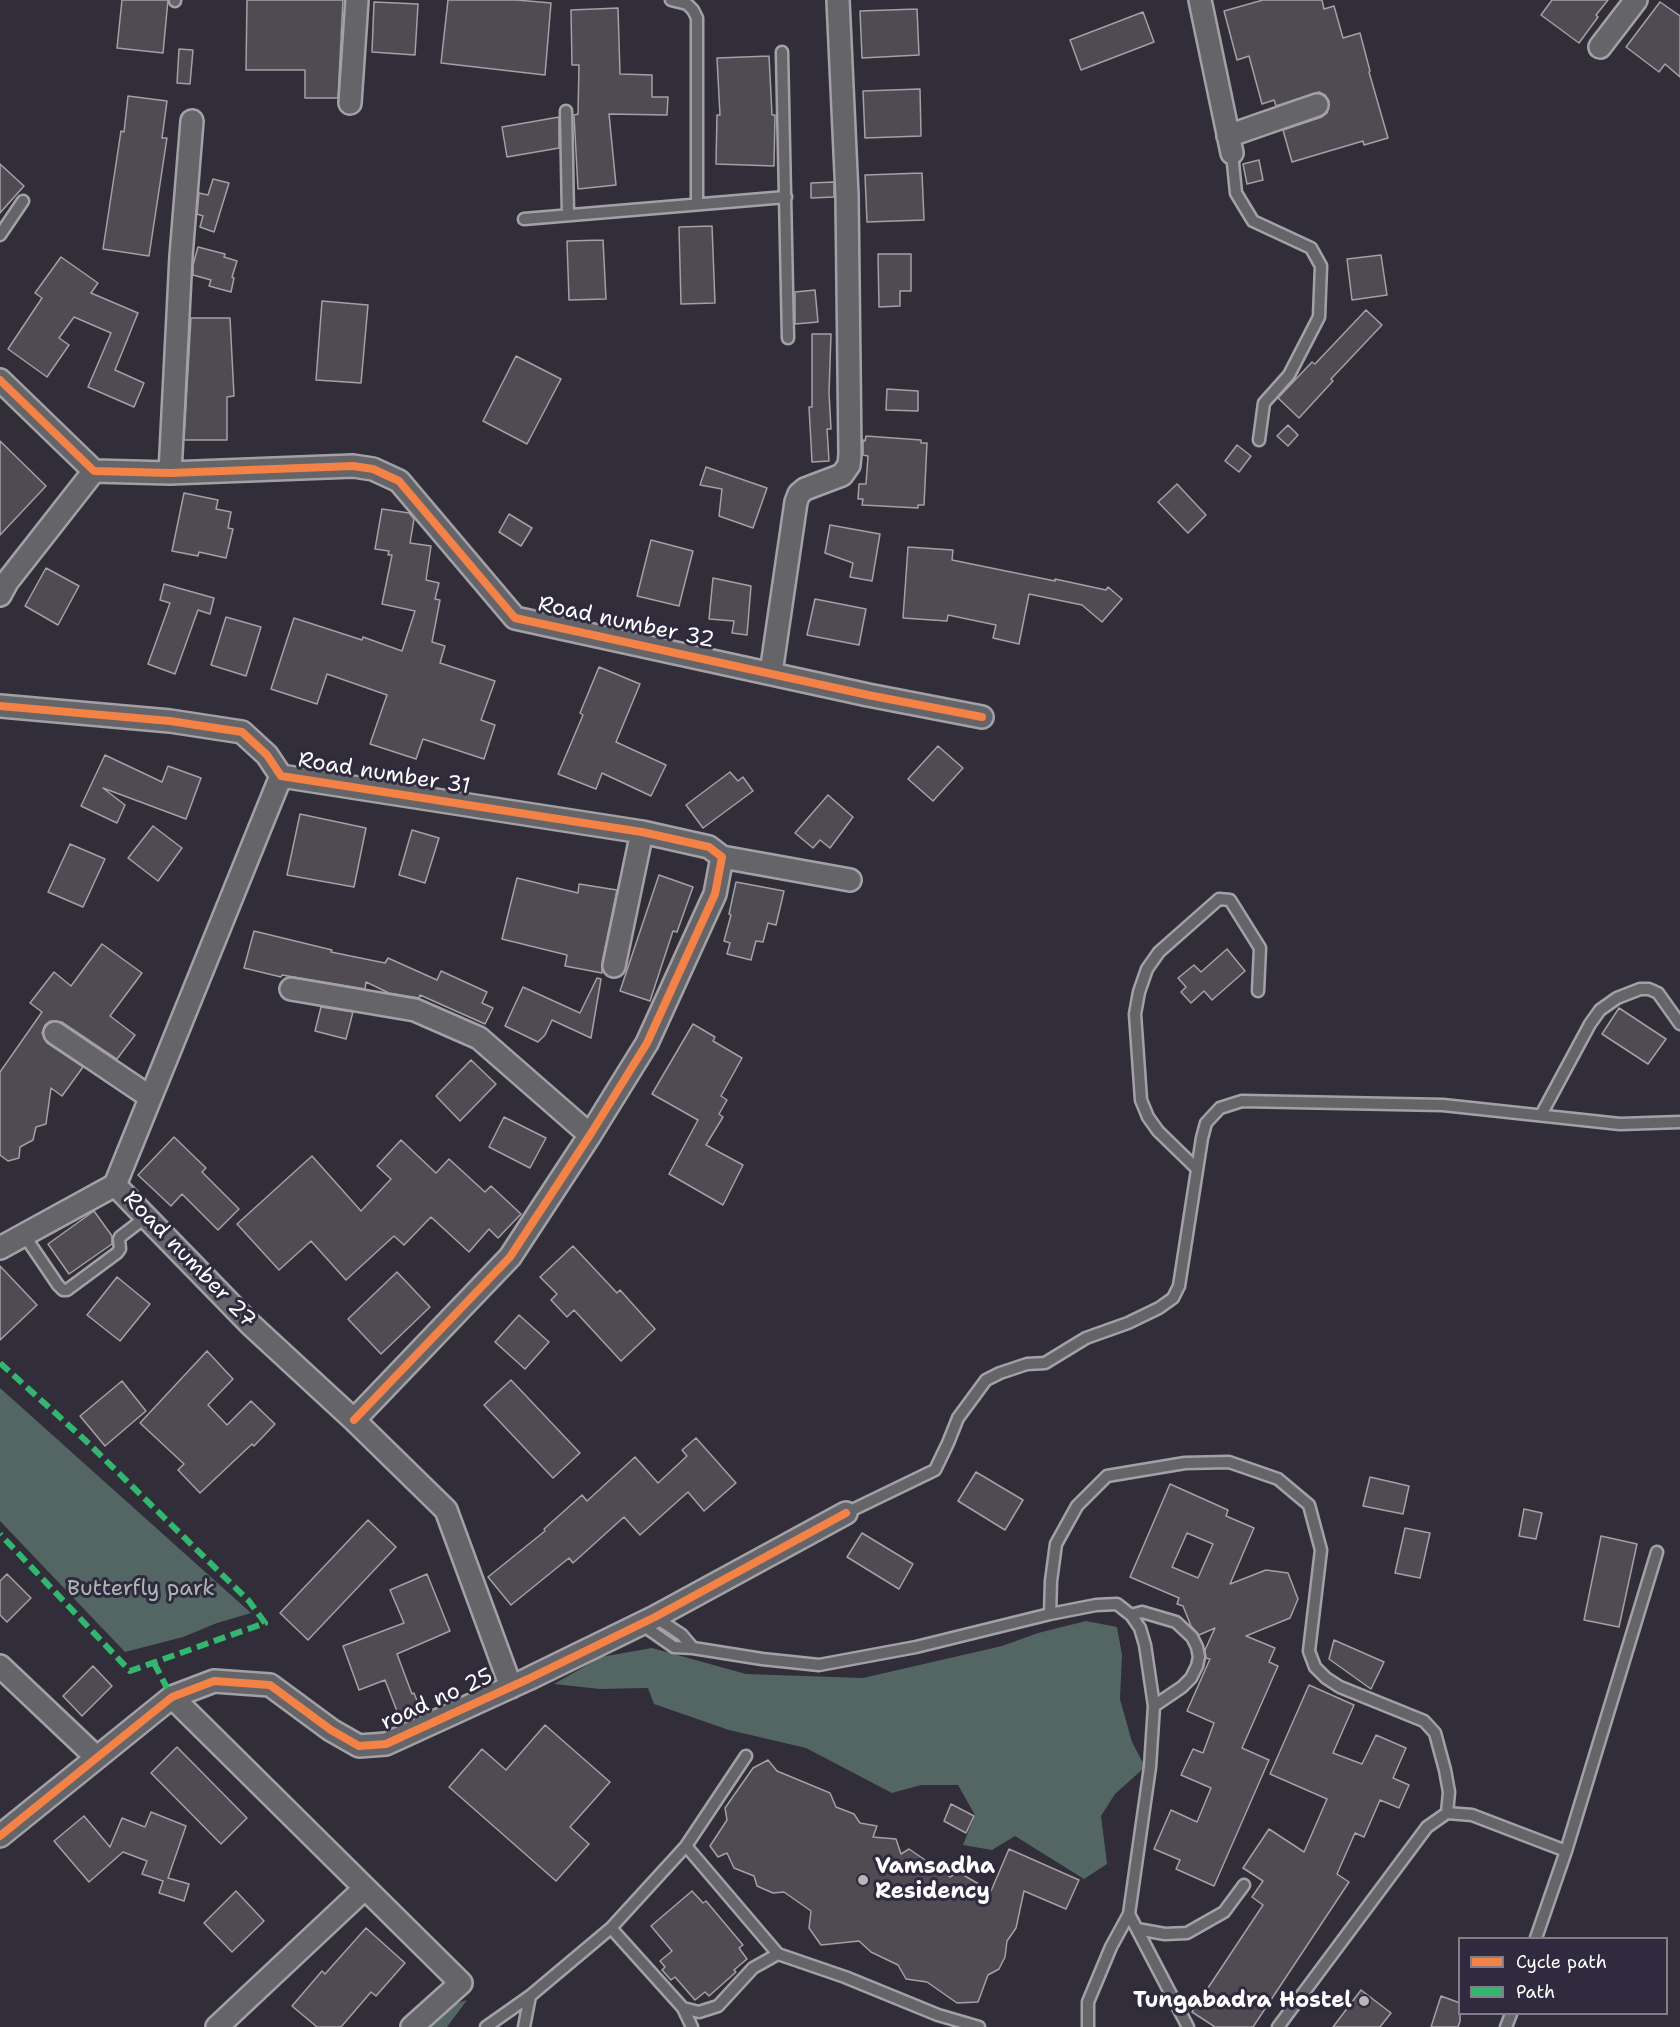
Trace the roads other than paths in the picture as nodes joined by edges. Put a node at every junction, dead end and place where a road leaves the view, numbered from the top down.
1 (357, 0) edge
2 (671, 0) edge
3 (838, 0) edge
4 (1200, 0) edge
5 (1636, 0) edge
6 (1600, 47) dead end
7 (782, 52) dead end
8 (350, 103) dead end
9 (1317, 105) dead end
10 (566, 111) dead end
11 (192, 121) dead end
12 (1230, 145) junction
13 (786, 197) junction
14 (23, 201) dead end
15 (697, 203) junction
16 (568, 215) junction
17 (524, 219) dead end
18 (0, 235) edge
19 (788, 338) dead end
20 (0, 380) edge
21 (1259, 440) dead end
22 (94, 471) junction
23 (170, 473) junction
24 (0, 595) edge
25 (771, 673) junction
26 (0, 706) edge
27 (982, 717) dead end
28 (281, 776) junction
29 (642, 832) junction
30 (716, 852) junction
31 (850, 880) dead end
32 (614, 966) dead end
33 (291, 989) dead end
34 (1258, 991) dead end
35 (1680, 1024) edge
36 (55, 1032) dead end
37 (150, 1097) junction
38 (1541, 1115) junction
39 (1680, 1122) edge
40 (590, 1135) junction
41 (1197, 1169) junction
42 (115, 1185) junction
43 (146, 1217) junction
44 (24, 1235) junction
45 (0, 1248) edge
46 (354, 1420) junction
47 (846, 1513) joint
48 (1657, 1552) dead end
49 (1050, 1614) junction
50 (1131, 1615) junction
51 (648, 1621) junction
52 (693, 1648) junction
53 (0, 1666) edge
54 (511, 1687) junction
55 (170, 1692) junction
56 (1154, 1706) junction
57 (746, 1756) dead end
58 (96, 1757) junction
59 (1447, 1813) junction
60 (0, 1836) edge
61 (686, 1846) junction
62 (1566, 1851) junction
63 (1244, 1885) dead end
64 (364, 1888) junction
65 (1129, 1914) junction
66 (611, 1928) junction
67 (1137, 1929) junction
68 (1536, 1937) edge
69 (778, 1954) junction
70 (530, 1995) junction
71 (683, 2008) junction
72 (217, 2027) edge
73 (412, 2027) edge
74 (486, 2027) edge
75 (524, 2027) edge
76 (692, 2027) edge
77 (979, 2027) edge
78 (1088, 2027) edge
79 (1188, 2027) edge
80 (1278, 2027) edge

1 - 8 street
2 - 15 lane
3 - 25 street
4 - 12 street
5 - 6 street
7 - 13 lane
9 - 12 street
10 - 16 lane
11 - 23 street
12 - 21 lane
13 - 15 lane
13 - 19 lane
14 - 18 lane
15 - 16 lane
16 - 17 lane
20 - 22 street
22 - 23 street, Road number 32
22 - 24 street
23 - 25 street, Road number 32
25 - 27 street, Road number 32
26 - 28 street, Road number 31
28 - 29 street, Road number 31
28 - 37 street, Road number 27
29 - 30 street, Road number 31
29 - 32 street
30 - 31 street, Road number 31
30 - 40 street
33 - 40 street
34 - 41 lane
35 - 38 lane
36 - 37 street
37 - 42 street, Road number 27
38 - 39 lane
38 - 41 lane
40 - 46 street
41 - 47 lane
42 - 43 street, Road number 27
42 - 44 street
43 - 44 lane
43 - 46 street, Road number 27
44 - 45 street
46 - 54 street, Road number 27
47 - 51 street, road no 25
48 - 62 lane
49 - 50 lane
49 - 52 lane
49 - 59 lane
50 - 56 lane
50 - 56 lane
51 - 52 lane
51 - 52 lane
51 - 54 street, road no 25
53 - 58 street
54 - 55 street, road no 25
55 - 58 street, road no 25
55 - 64 street
56 - 65 lane
57 - 61 lane
58 - 60 street, road no 25
59 - 62 lane
59 - 80 lane
61 - 66 lane
61 - 69 lane
62 - 68 lane
63 - 67 lane
64 - 72 street
64 - 73 street
65 - 67 lane
65 - 78 lane
66 - 70 lane
66 - 71 lane
67 - 79 lane
69 - 71 lane
69 - 77 lane
70 - 74 lane
70 - 75 lane
71 - 76 lane

